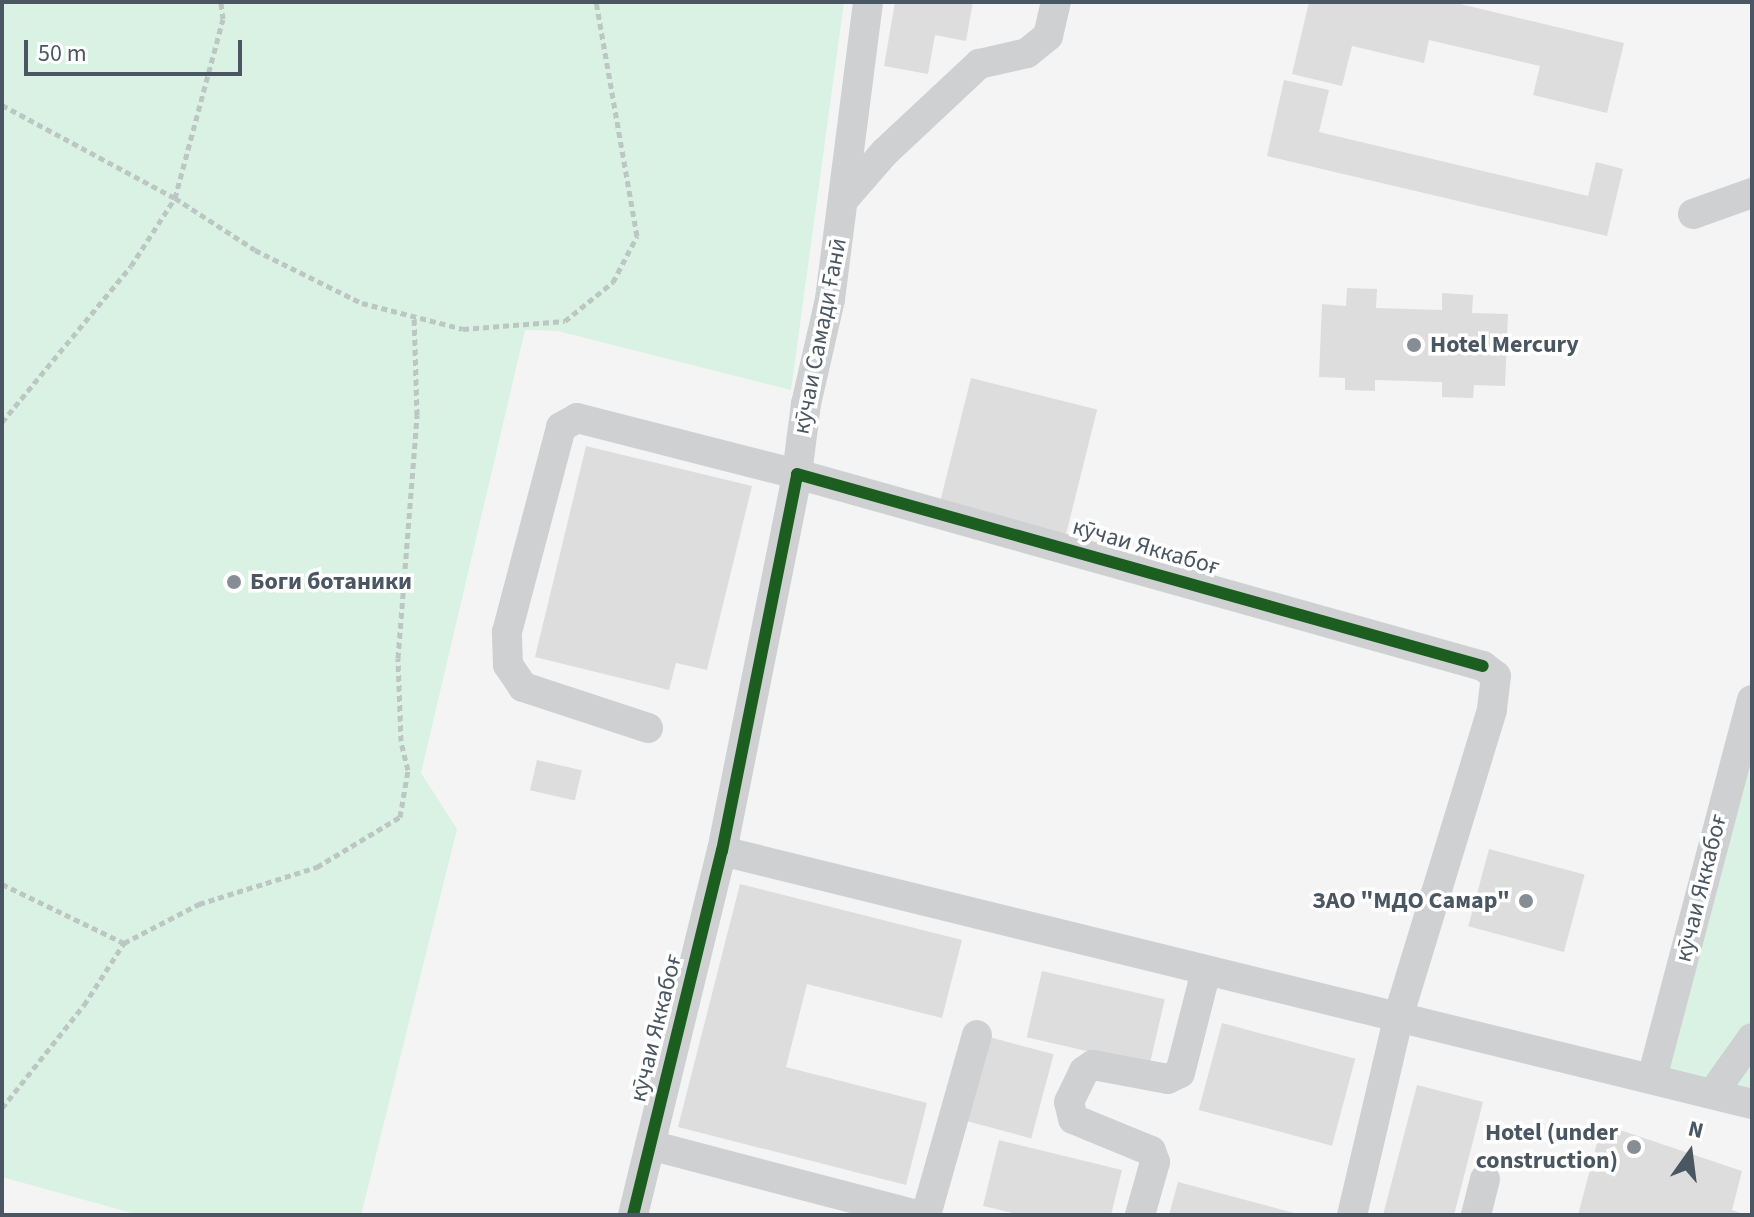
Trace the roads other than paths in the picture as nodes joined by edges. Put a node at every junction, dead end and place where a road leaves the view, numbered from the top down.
1 (868, 2) edge
2 (1056, 2) edge
3 (1752, 193) edge
4 (845, 198) junction
5 (1693, 214) dead end
6 (797, 474) junction
7 (1752, 700) edge
8 (648, 728) dead end
9 (722, 851) junction
10 (1206, 971) junction
11 (1399, 1015) junction
12 (977, 1035) dead end
13 (1752, 1038) edge
14 (1652, 1078) junction
15 (1713, 1093) junction
16 (1752, 1104) edge
17 (650, 1145) junction
18 (1485, 1179) dead end
19 (633, 1215) edge
20 (916, 1215) edge
21 (926, 1215) edge
22 (1140, 1215) edge
23 (1352, 1215) edge
24 (1476, 1215) edge

1 - 4 street, кӯчаи Самади Ғанӣ
2 - 4 street
3 - 5 street
4 - 6 street, кӯчаи Самади Ғанӣ
6 - 8 street, кӯчаи Яккабоғ
6 - 9 street, кӯчаи Самади Ғанӣ
6 - 11 street, кӯчаи Яккабоғ
7 - 14 street, кӯчаи Яккабоғ
9 - 10 street
9 - 17 street, кӯчаи Яккабоғ
10 - 11 street
10 - 22 street
11 - 14 street
11 - 23 street, кӯчаи Яккабоғ
12 - 21 street
13 - 15 street
14 - 15 street
15 - 16 street
17 - 19 street, кӯчаи Яккабоғ
17 - 20 street
18 - 24 street

